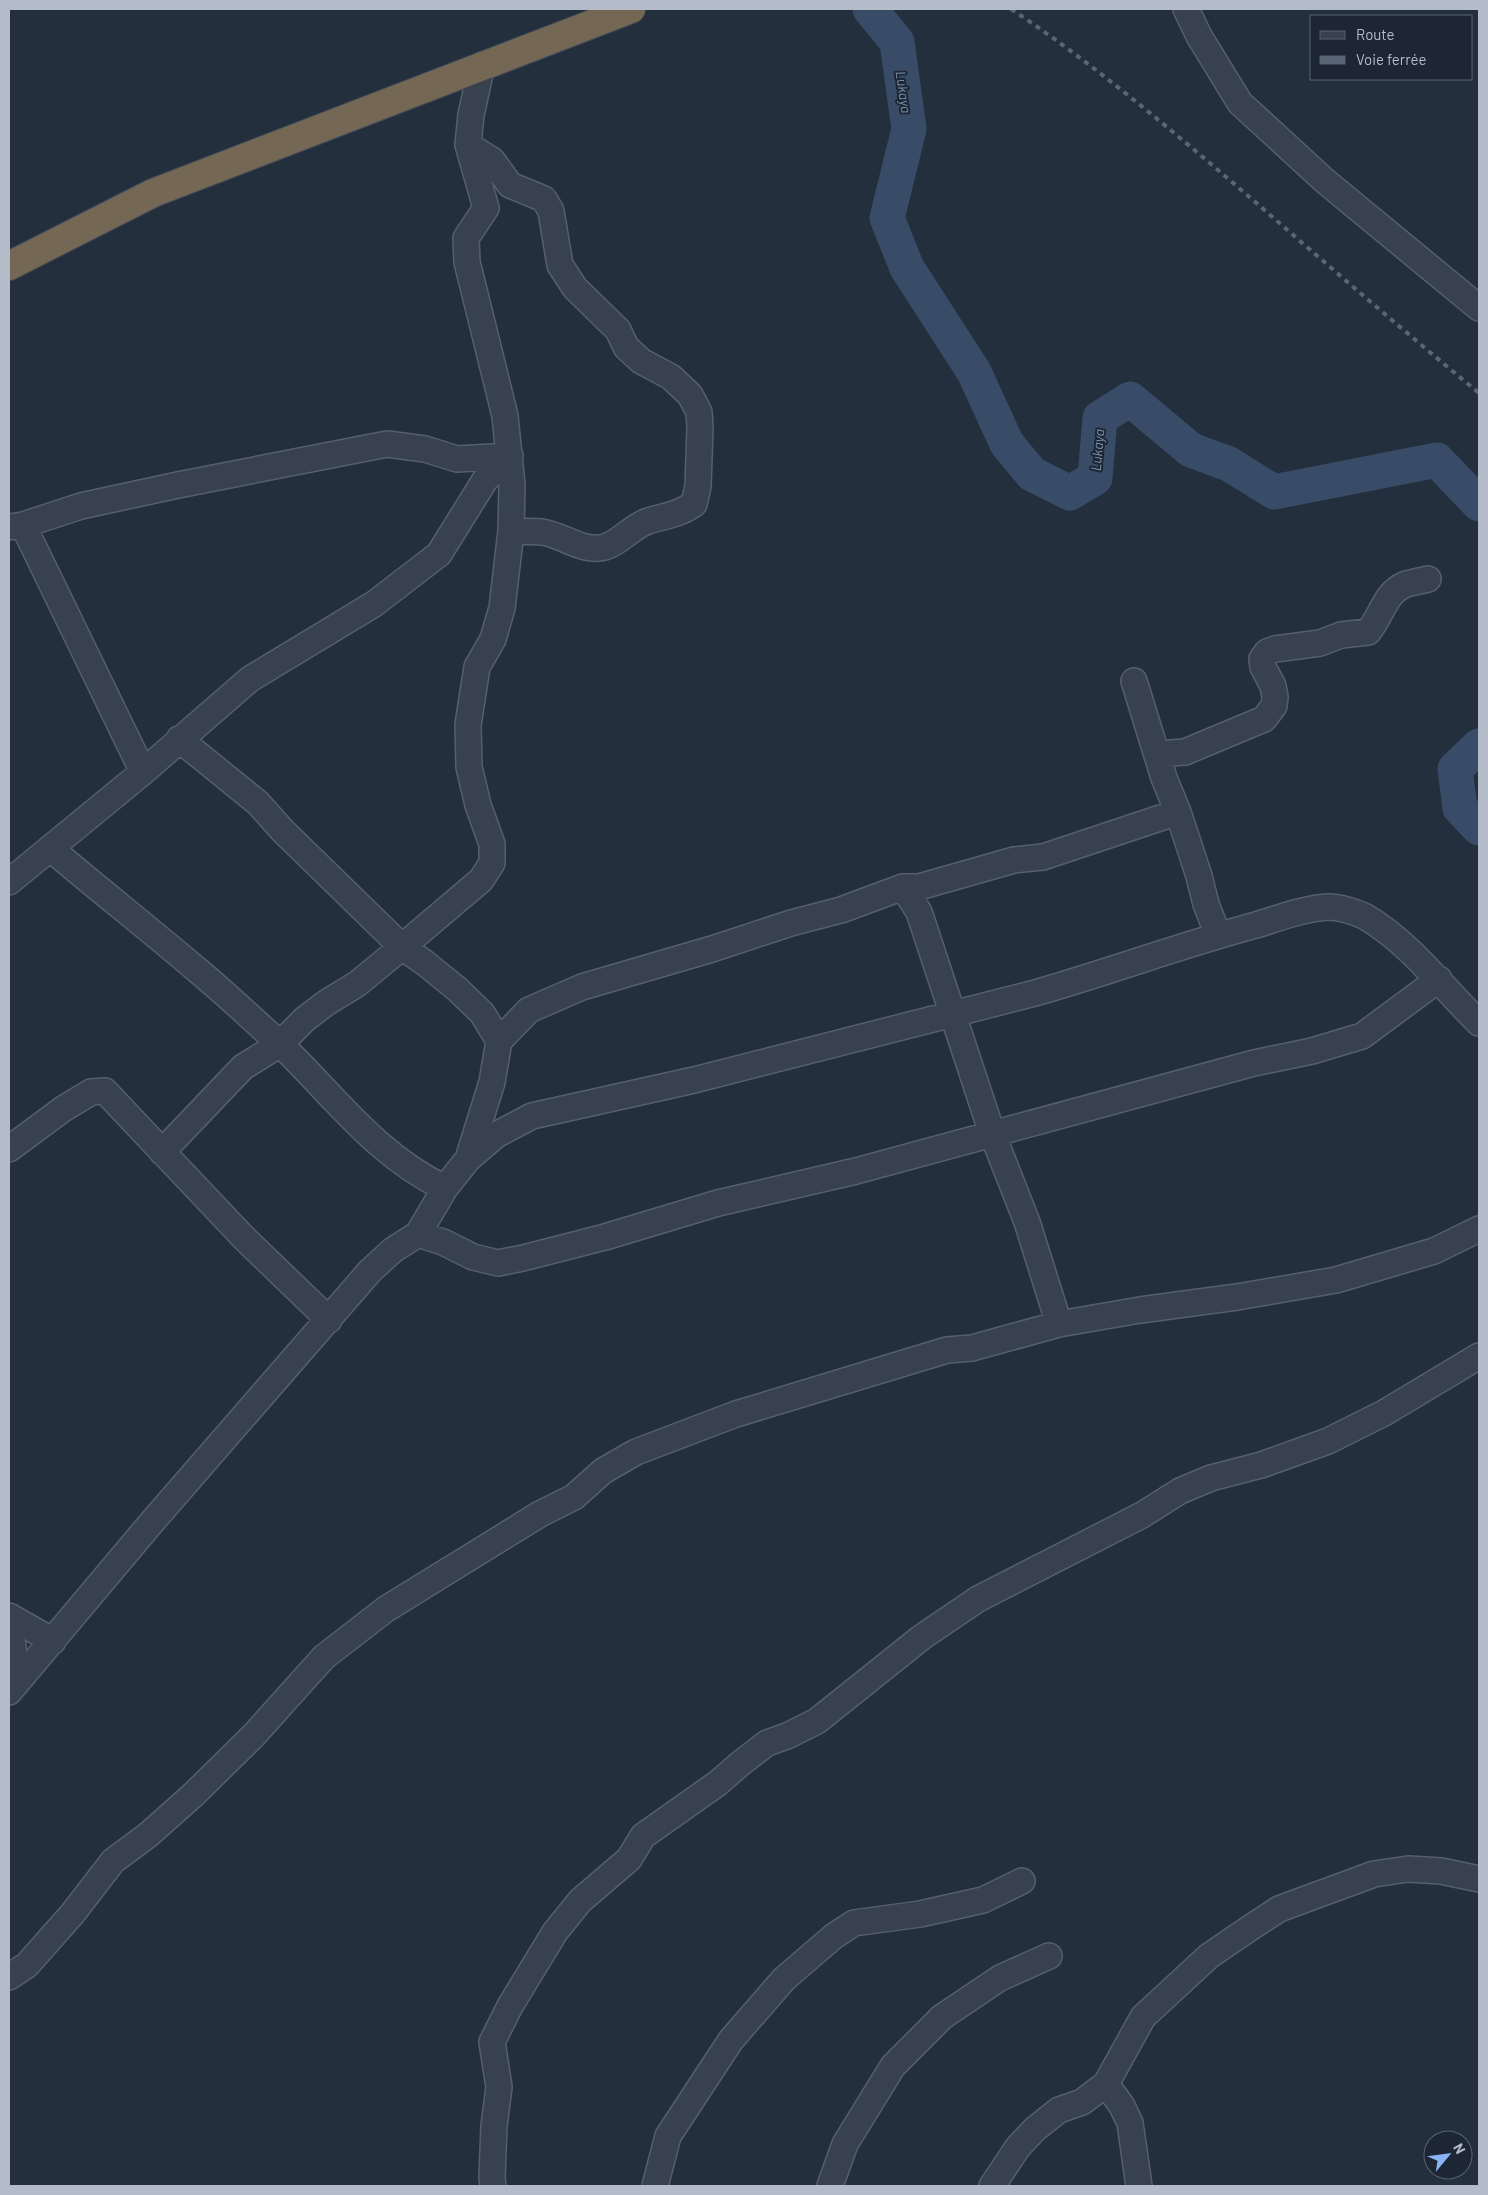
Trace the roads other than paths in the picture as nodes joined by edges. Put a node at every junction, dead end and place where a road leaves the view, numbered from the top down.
1 (631, 9) edge
2 (1186, 9) edge
3 (482, 65) junction
4 (468, 145) junction
5 (9, 266) edge
6 (1479, 308) edge
7 (510, 456) junction
8 (16, 526) edge
9 (511, 531) junction
10 (1428, 579) dead end
11 (1134, 681) dead end
12 (179, 740) junction
13 (1157, 754) junction
14 (143, 772) junction
15 (1178, 812) junction
16 (50, 848) junction
17 (9, 882) edge
18 (903, 887) junction
19 (1218, 935) junction
20 (402, 947) junction
21 (1439, 979) junction
22 (952, 1014) junction
23 (1479, 1023) edge
24 (499, 1040) junction
25 (280, 1044) junction
26 (992, 1133) junction
27 (9, 1149) edge
28 (162, 1152) junction
29 (468, 1159) junction
30 (445, 1188) junction
31 (1479, 1230) edge
32 (418, 1234) junction
33 (329, 1320) junction
34 (1059, 1324) junction
35 (1479, 1356) edge
36 (9, 1616) edge
37 (9, 1632) edge
38 (53, 1641) junction
39 (12, 1688) edge
40 (1479, 1879) edge
41 (1022, 1881) dead end
42 (1049, 1956) dead end
43 (9, 1977) edge
44 (1106, 2084) junction
45 (494, 2186) edge
46 (655, 2186) edge
47 (830, 2186) edge
48 (992, 2186) edge
49 (1139, 2186) edge

1 - 3 highway
2 - 6 street
3 - 4 street
3 - 5 highway
4 - 7 street
4 - 9 street
7 - 8 street
7 - 9 street
7 - 12 street
8 - 14 street
9 - 20 street
10 - 13 street
11 - 13 street
12 - 14 street
12 - 20 street
13 - 15 street
14 - 16 street
15 - 18 street
15 - 19 street
16 - 17 street
16 - 25 street
18 - 22 street
18 - 24 street
19 - 21 street
19 - 22 street
20 - 24 street
20 - 25 street
21 - 23 street
21 - 26 street
22 - 26 street
22 - 29 street
24 - 29 street
25 - 28 street
25 - 30 street
26 - 32 street
26 - 34 street
27 - 28 street
28 - 33 street
29 - 30 street
30 - 32 street
31 - 34 street
32 - 33 street
33 - 38 street
34 - 43 street
35 - 45 street
36 - 38 street
37 - 39 street
38 - 39 street
40 - 44 street
41 - 46 street
42 - 47 street
44 - 48 street
44 - 49 street

